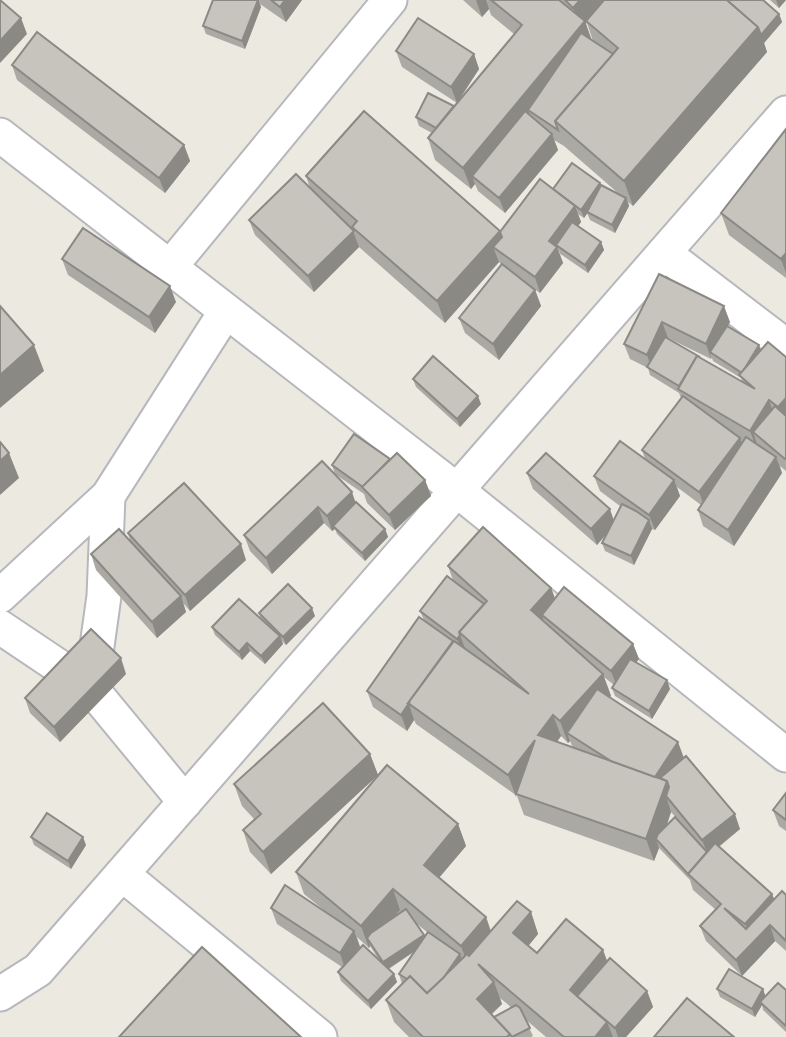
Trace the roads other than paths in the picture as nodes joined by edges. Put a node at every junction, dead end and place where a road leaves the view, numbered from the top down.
1 (390, 0) edge
2 (786, 113) edge
3 (6, 149) edge
4 (664, 253) junction
5 (170, 267) junction
6 (226, 311) junction
7 (786, 346) edge
8 (458, 491) junction
9 (108, 496) junction
10 (0, 596) edge
11 (0, 627) edge
12 (92, 688) junction
13 (786, 755) edge
14 (185, 802) junction
15 (122, 874) junction
16 (0, 994) edge
17 (320, 1037) edge

1 - 5 street
2 - 4 street
3 - 5 street
4 - 7 street
4 - 8 street
5 - 6 street
6 - 8 street
6 - 9 street
8 - 13 street
8 - 14 street
9 - 10 street
9 - 12 street
11 - 12 street
12 - 14 street
14 - 15 street
15 - 16 street
15 - 17 street

